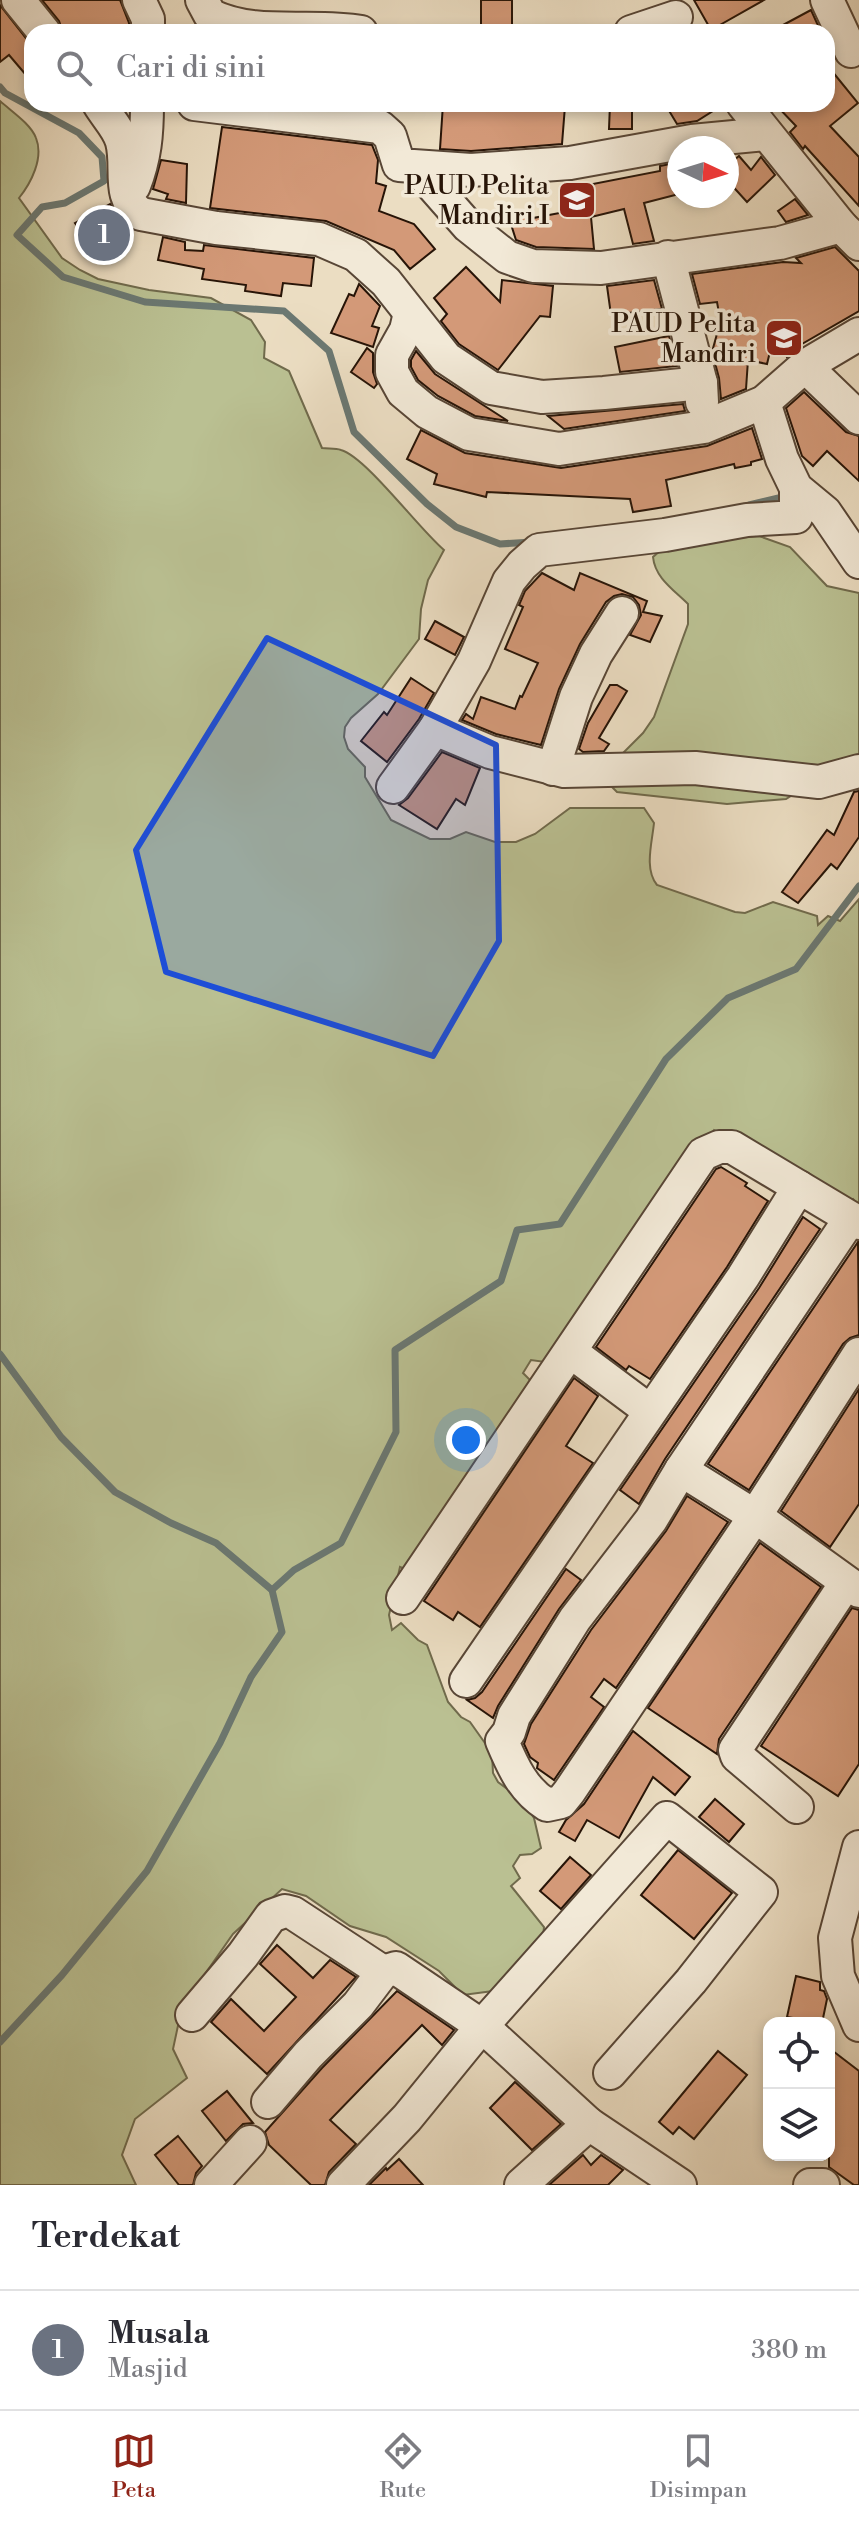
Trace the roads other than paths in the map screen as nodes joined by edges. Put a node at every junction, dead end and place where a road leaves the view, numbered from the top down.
1 (18, 0) edge
2 (139, 0) edge
3 (202, 0) edge
4 (827, 0) edge
5 (677, 16) edge
6 (38, 24) edge
7 (149, 24) edge
8 (236, 24) edge
9 (654, 24) edge
10 (851, 51) dead end
11 (104, 112) edge
12 (147, 112) edge
13 (259, 112) edge
14 (749, 112) edge
15 (766, 134) junction
16 (417, 168) junction
17 (127, 199) junction
18 (850, 235) edge
19 (668, 257) junction
20 (410, 313) junction
21 (859, 334) edge
22 (805, 366) junction
23 (701, 383) junction
24 (764, 402) junction
25 (859, 418) edge
26 (704, 427) junction
27 (796, 496) junction
28 (859, 562) edge
29 (622, 613) dead end
30 (435, 729) junction
31 (553, 769) junction
32 (858, 771) edge
33 (393, 787) dead end
34 (799, 1187) junction
35 (855, 1221) edge
36 (571, 1352) junction
37 (859, 1354) edge
38 (650, 1411) junction
39 (681, 1470) junction
40 (755, 1516) junction
41 (852, 1587) edge
42 (403, 1598) dead end
43 (466, 1681) dead end
44 (797, 1807) dead end
45 (859, 1847) edge
46 (390, 1970) junction
47 (856, 2012) edge
48 (192, 2015) dead end
49 (482, 2026) junction
50 (610, 2073) dead end
51 (268, 2102) dead end
52 (589, 2124) junction
53 (250, 2142) dead end
54 (211, 2185) edge
55 (343, 2185) edge
56 (521, 2185) edge
57 (679, 2185) edge
58 (810, 2185) edge
59 (823, 2185) edge

1 - 6 street
2 - 7 street
3 - 8 street
4 - 10 street
5 - 9 street
11 - 17 street
12 - 17 street
13 - 16 street
14 - 15 street
15 - 16 street
15 - 18 street
16 - 19 street
17 - 20 street
18 - 19 street
19 - 23 street
20 - 23 street
20 - 26 street
21 - 22 street
22 - 24 street
22 - 25 street
23 - 26 street
24 - 26 street
24 - 27 street
27 - 28 street
27 - 30 street
29 - 31 street
30 - 31 street
30 - 33 street
31 - 32 street
34 - 35 street
34 - 36 street
34 - 38 street
35 - 39 street
36 - 38 street
36 - 42 street
37 - 40 street
38 - 43 street
39 - 40 street
39 - 40 street
40 - 41 street
41 - 44 street
45 - 47 street
46 - 48 street
46 - 49 street
46 - 51 street
49 - 50 street
49 - 52 street
49 - 55 street
52 - 56 street
52 - 57 street
53 - 54 street
58 - 59 street

